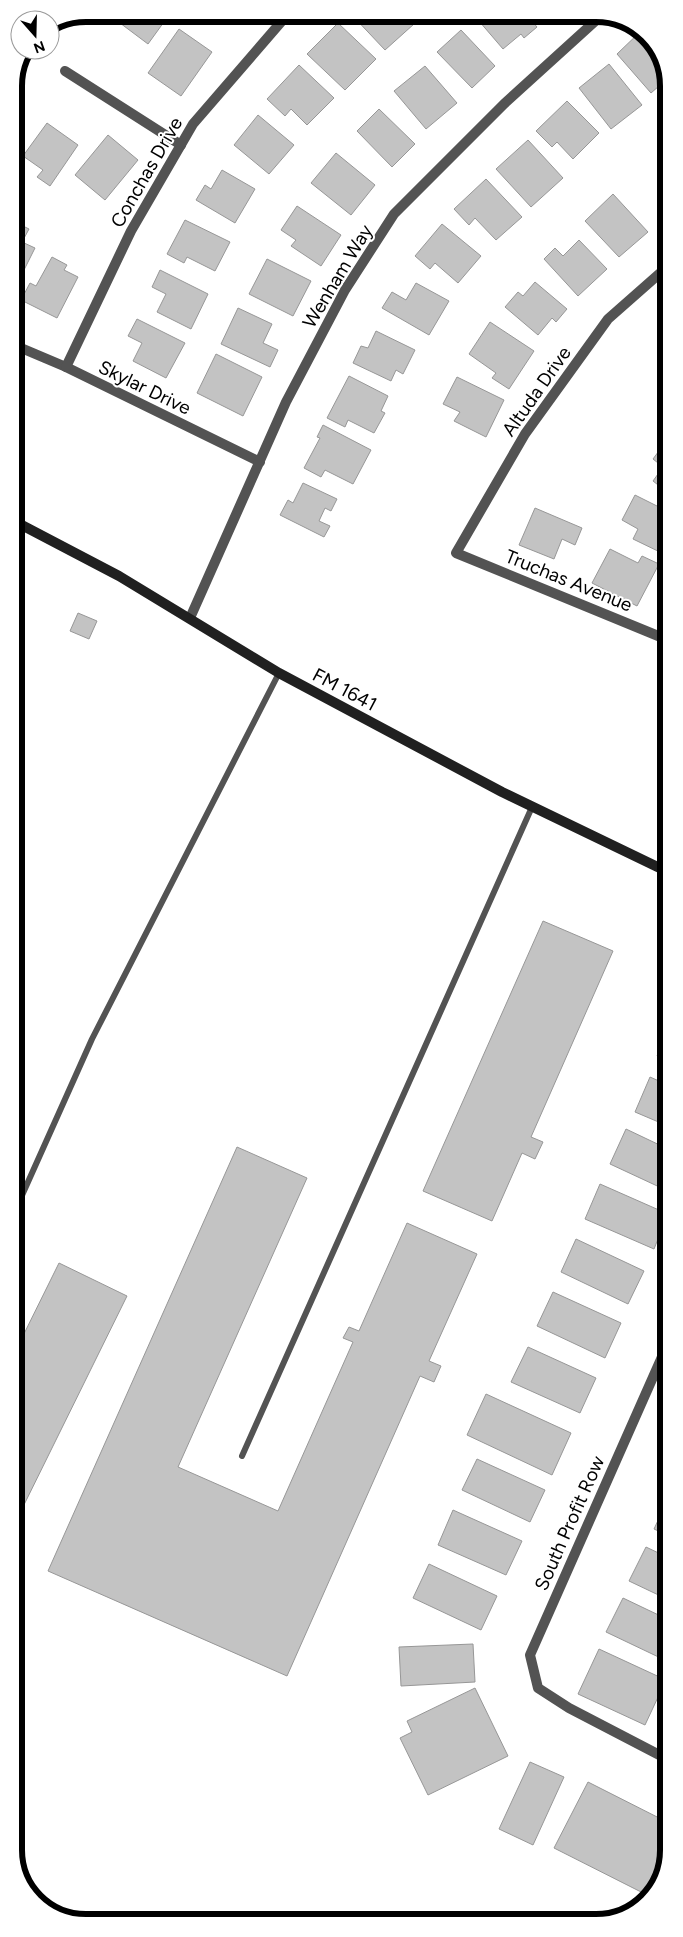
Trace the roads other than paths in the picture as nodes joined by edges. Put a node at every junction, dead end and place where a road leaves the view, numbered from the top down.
1 (281, 22) edge
2 (593, 23) edge
3 (65, 70) dead end
4 (181, 145) junction
5 (660, 273) edge
6 (23, 349) edge
7 (66, 368) junction
8 (260, 462) junction
9 (23, 526) edge
10 (456, 553) joint
11 (190, 618) junction
12 (660, 633) edge
13 (279, 673) junction
14 (532, 807) junction
15 (660, 868) edge
16 (22, 1195) edge
17 (660, 1359) edge
18 (242, 1456) dead end
19 (660, 1755) edge

1 - 4 street, Conchas Drive
2 - 8 street, Wenham Way
3 - 4 street
4 - 7 street, Conchas Drive
5 - 10 street, Altuda Drive
6 - 7 street, Skylar Drive
7 - 8 street, Skylar Drive
8 - 11 street, Wenham Way
9 - 11 main road, FM 1641 / FM 1641
10 - 12 street, Truchas Avenue
11 - 13 main road, FM 1641 / FM 1641
13 - 14 main road, FM 1641 / FM 1641
13 - 16 lane
14 - 15 main road, FM 1641 / FM 1641
14 - 18 lane
17 - 19 street, South Profit Row

